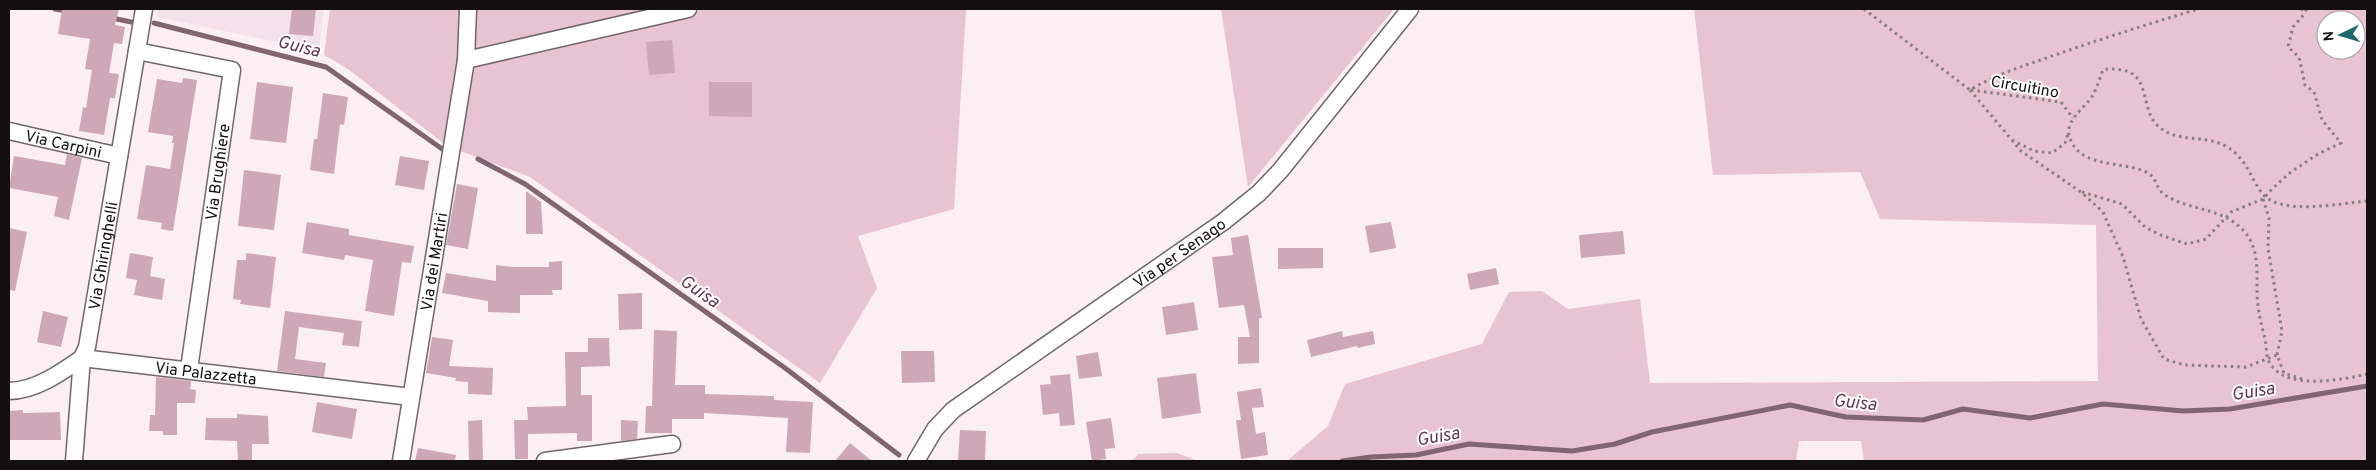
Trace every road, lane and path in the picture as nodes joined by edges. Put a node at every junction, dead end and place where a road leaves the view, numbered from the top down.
1 (144, 9) edge
2 (468, 9) edge
3 (688, 9) edge
4 (1410, 9) edge
5 (1864, 9) edge
6 (2198, 9) edge
7 (2301, 9) edge
8 (2306, 10) edge
9 (137, 51) junction
10 (466, 60) junction
11 (1970, 90) junction
12 (2074, 117) junction
13 (2070, 128) junction
14 (9, 131) edge
15 (2011, 140) junction
16 (119, 156) junction
17 (2081, 192) junction
18 (2265, 198) junction
19 (2367, 201) edge
20 (2226, 217) junction
21 (2277, 355) junction
22 (82, 358) junction
23 (2268, 359) junction
24 (189, 370) junction
25 (2367, 374) edge
26 (2308, 380) junction
27 (9, 391) edge
28 (411, 397) junction
29 (672, 444) dead end
30 (74, 461) edge
31 (401, 461) edge
32 (545, 461) edge
33 (916, 461) edge

1 - 9 street, Via Ghiringhelli
2 - 10 street, Via dei Martiri
3 - 10 street
4 - 33 street, Via per Senago
5 - 11 path
6 - 11 path
7 - 8 path
8 - 18 path
9 - 16 street, Via Ghiringhelli
9 - 24 street, Via Brughiere
10 - 28 street, Via dei Martiri
11 - 12 path, Circuitino
11 - 15 path
12 - 13 path
12 - 18 path
13 - 15 path
13 - 20 path
14 - 16 street, Via Carpini
15 - 17 path
16 - 22 street, Via Ghiringhelli
17 - 20 path
17 - 23 path
18 - 19 path
18 - 20 path
18 - 21 path
20 - 23 path
21 - 23 path
21 - 26 path
22 - 24 street, Via Palazzetta
22 - 27 street
22 - 30 street, Via Ghiringhelli
23 - 26 path
24 - 28 street, Via Palazzetta
25 - 26 path
28 - 31 street, Via dei Martiri
29 - 32 street

